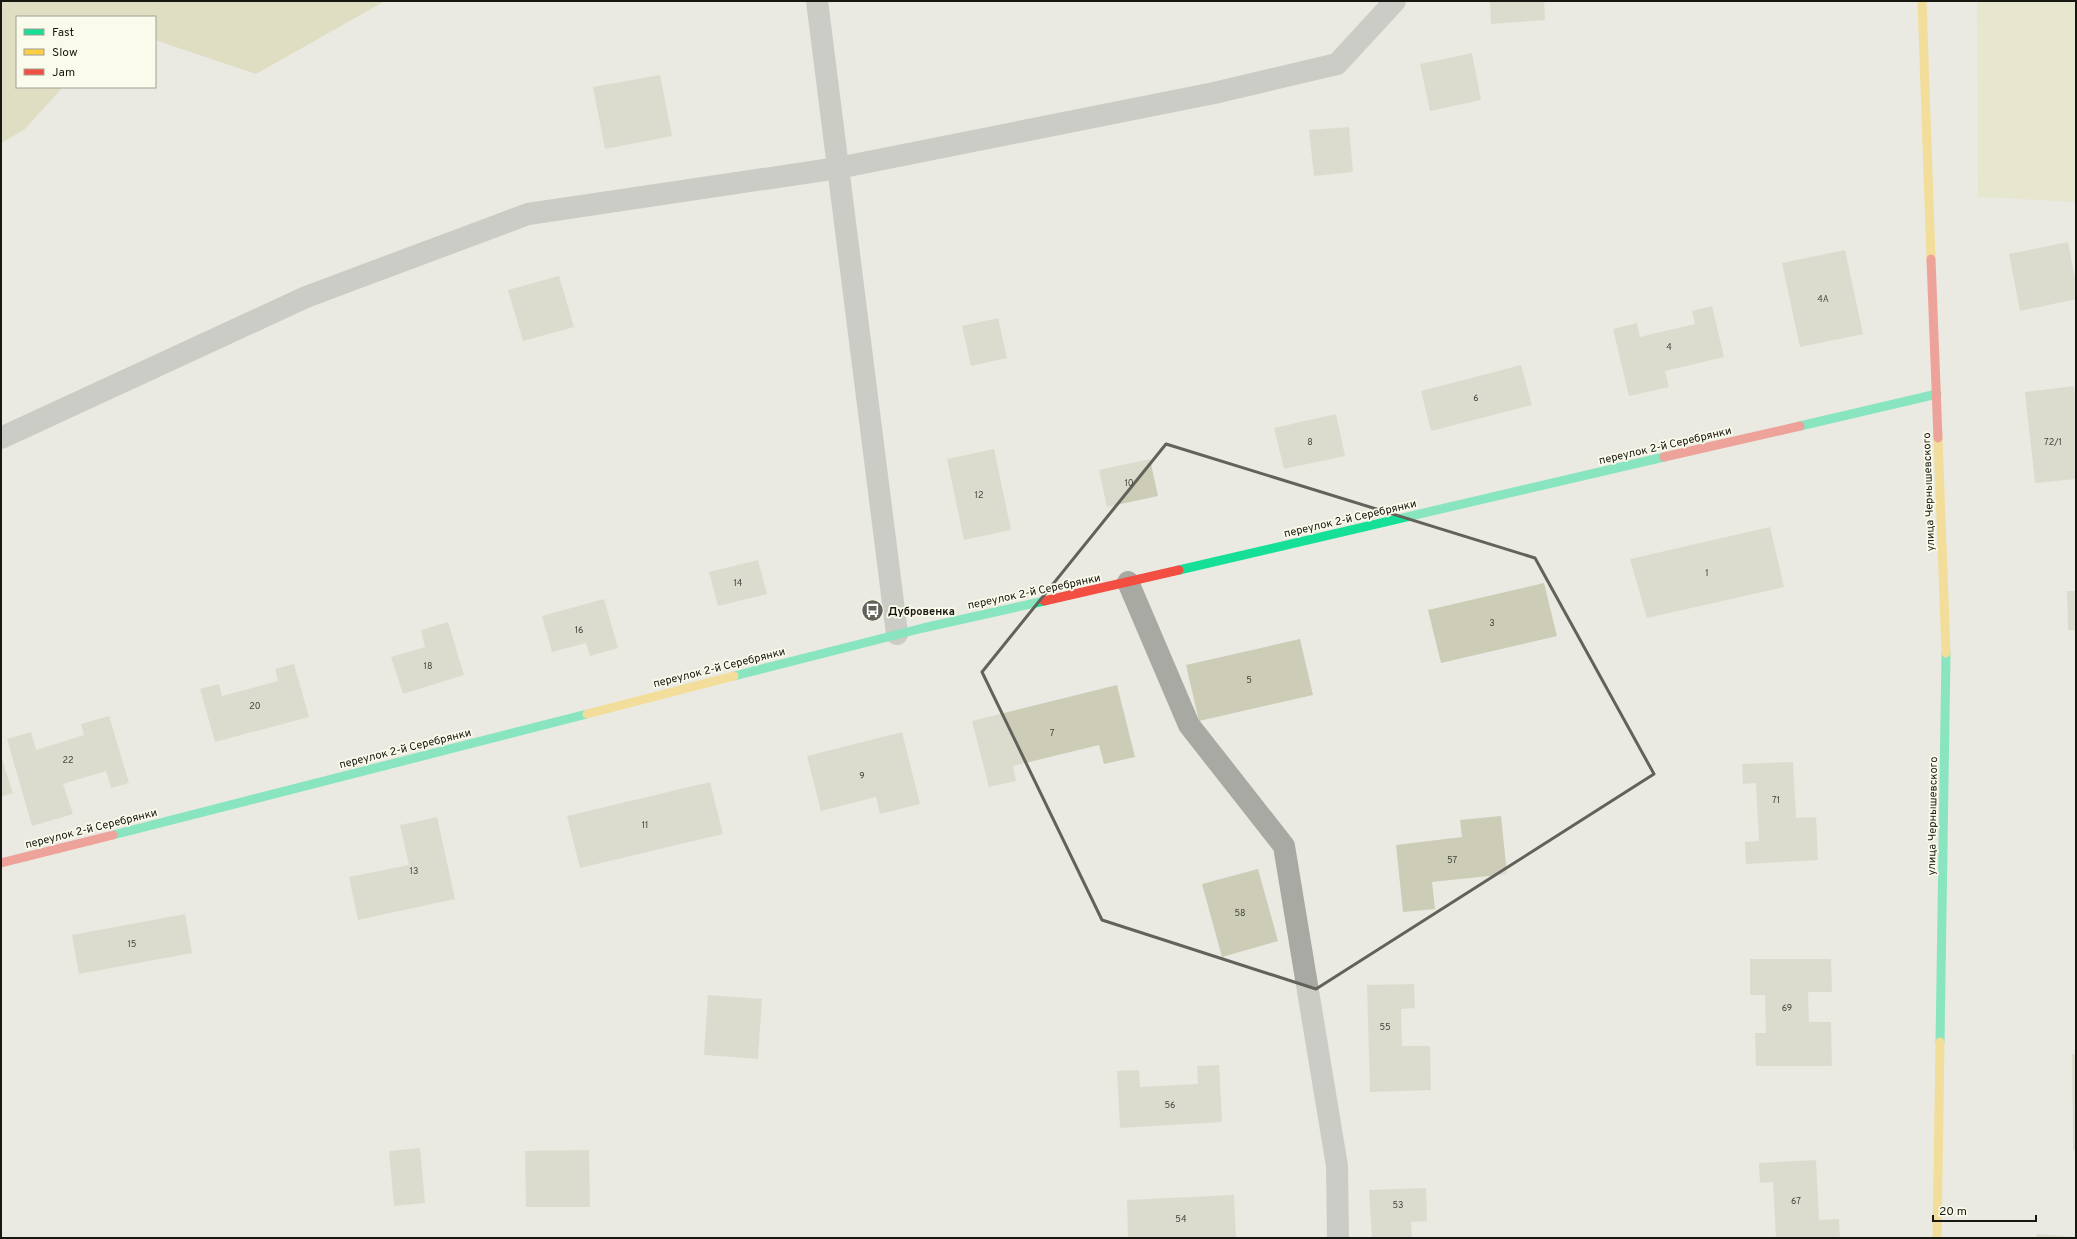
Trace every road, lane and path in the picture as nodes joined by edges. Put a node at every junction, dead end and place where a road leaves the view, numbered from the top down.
1 (817, 1) edge
2 (1395, 1) edge
3 (1922, 1) edge
4 (838, 168) junction
5 (1936, 394) junction
6 (1, 438) edge
7 (1128, 582) junction
8 (897, 634) junction
9 (1, 863) edge
10 (1338, 1238) edge
11 (1937, 1238) edge

1 - 4 street
2 - 4 street
3 - 5 street, улица Чернышевского
4 - 6 street
4 - 8 street
5 - 7 street, переулок 2-й Серебрянки
5 - 11 street, улица Чернышевского
7 - 8 street, переулок 2-й Серебрянки
7 - 10 street
8 - 9 street, переулок 2-й Серебрянки

